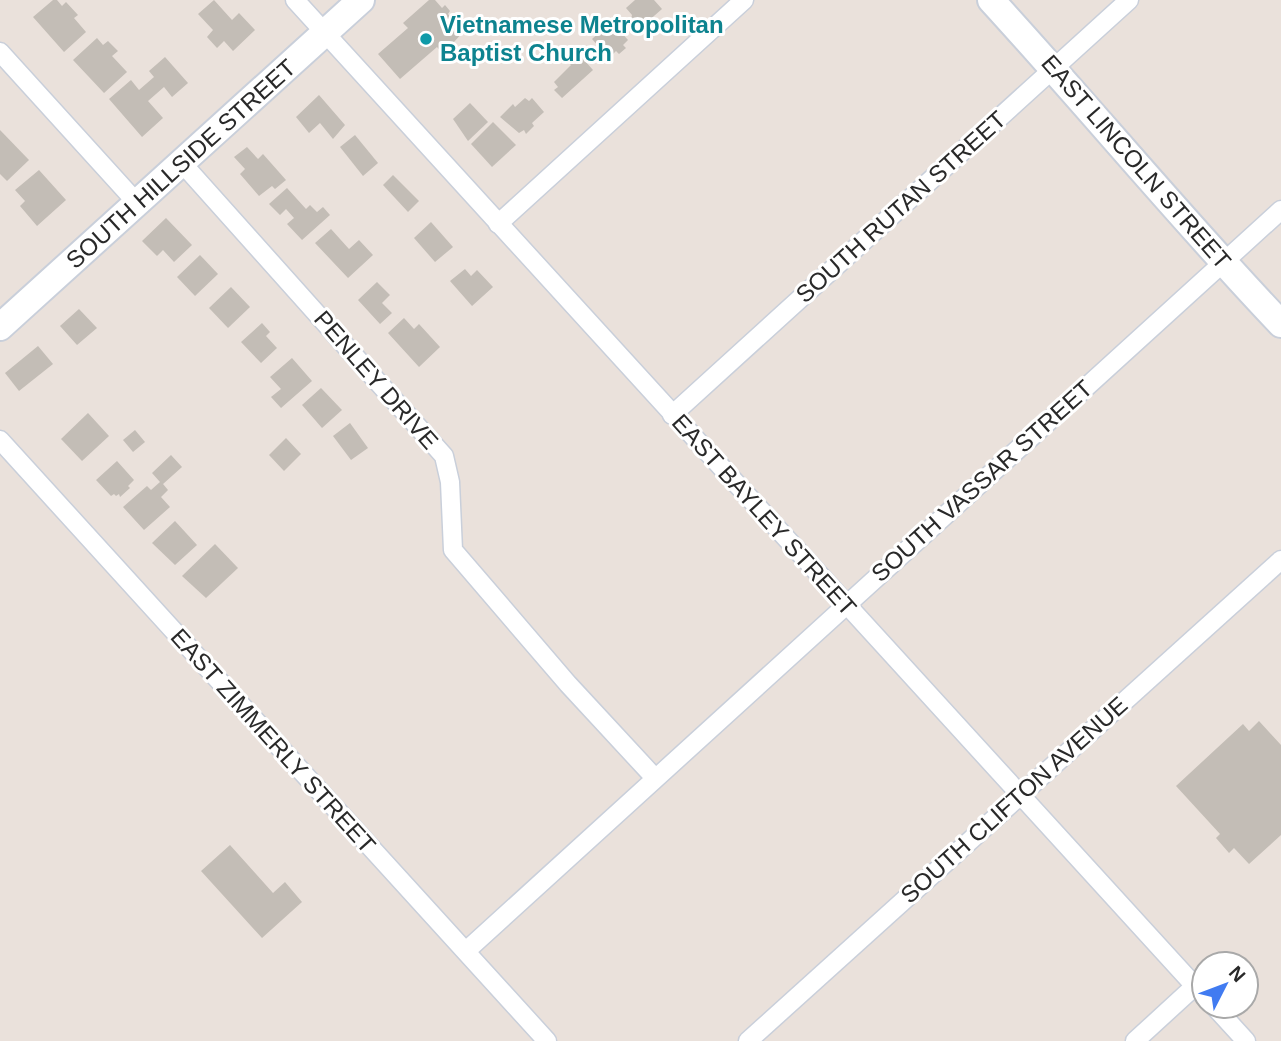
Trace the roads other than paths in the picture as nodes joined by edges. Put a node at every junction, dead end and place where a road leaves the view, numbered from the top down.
1 (295, 0) edge
2 (361, 0) edge
3 (744, 0) edge
4 (992, 0) edge
5 (1129, 0) edge
6 (325, 33) junction
7 (0, 52) edge
8 (1054, 68) junction
9 (182, 163) junction
10 (137, 203) junction
11 (1281, 210) edge
12 (498, 224) junction
13 (1223, 262) junction
14 (1281, 324) edge
15 (0, 327) edge
16 (672, 415) junction
17 (0, 440) edge
18 (1281, 560) edge
19 (846, 605) junction
20 (655, 778) junction
21 (1019, 795) junction
22 (466, 951) junction
23 (1190, 980) edge
24 (1190, 999) edge
25 (1227, 1020) edge
26 (547, 1041) edge
27 (748, 1041) edge
28 (1135, 1041) edge
29 (1246, 1041) edge

1 - 6 street, EAST BAYLEY STREET
2 - 6 main road, SOUTH HILLSIDE STREET
3 - 12 street
4 - 8 main road, EAST LINCOLN STREET
5 - 8 street, SOUTH RUTAN STREET
6 - 9 main road, SOUTH HILLSIDE STREET
6 - 12 street, EAST BAYLEY STREET
7 - 10 street
8 - 13 main road, EAST LINCOLN STREET
8 - 16 street, SOUTH RUTAN STREET
9 - 10 main road, SOUTH HILLSIDE STREET
9 - 20 street, PENLEY DRIVE
10 - 15 main road, SOUTH HILLSIDE STREET
11 - 13 street, SOUTH VASSAR STREET
12 - 16 street, EAST BAYLEY STREET
13 - 14 main road, EAST LINCOLN STREET
13 - 19 street, SOUTH VASSAR STREET
16 - 19 street, EAST BAYLEY STREET
17 - 22 street, EAST ZIMMERLY STREET
18 - 21 street, SOUTH CLIFTON AVENUE
19 - 20 street, SOUTH VASSAR STREET
19 - 21 street, EAST BAYLEY STREET
20 - 22 street, SOUTH VASSAR STREET
21 - 23 street, EAST BAYLEY STREET
21 - 27 street, SOUTH CLIFTON AVENUE
22 - 26 street, EAST ZIMMERLY STREET
24 - 28 street
25 - 29 street

